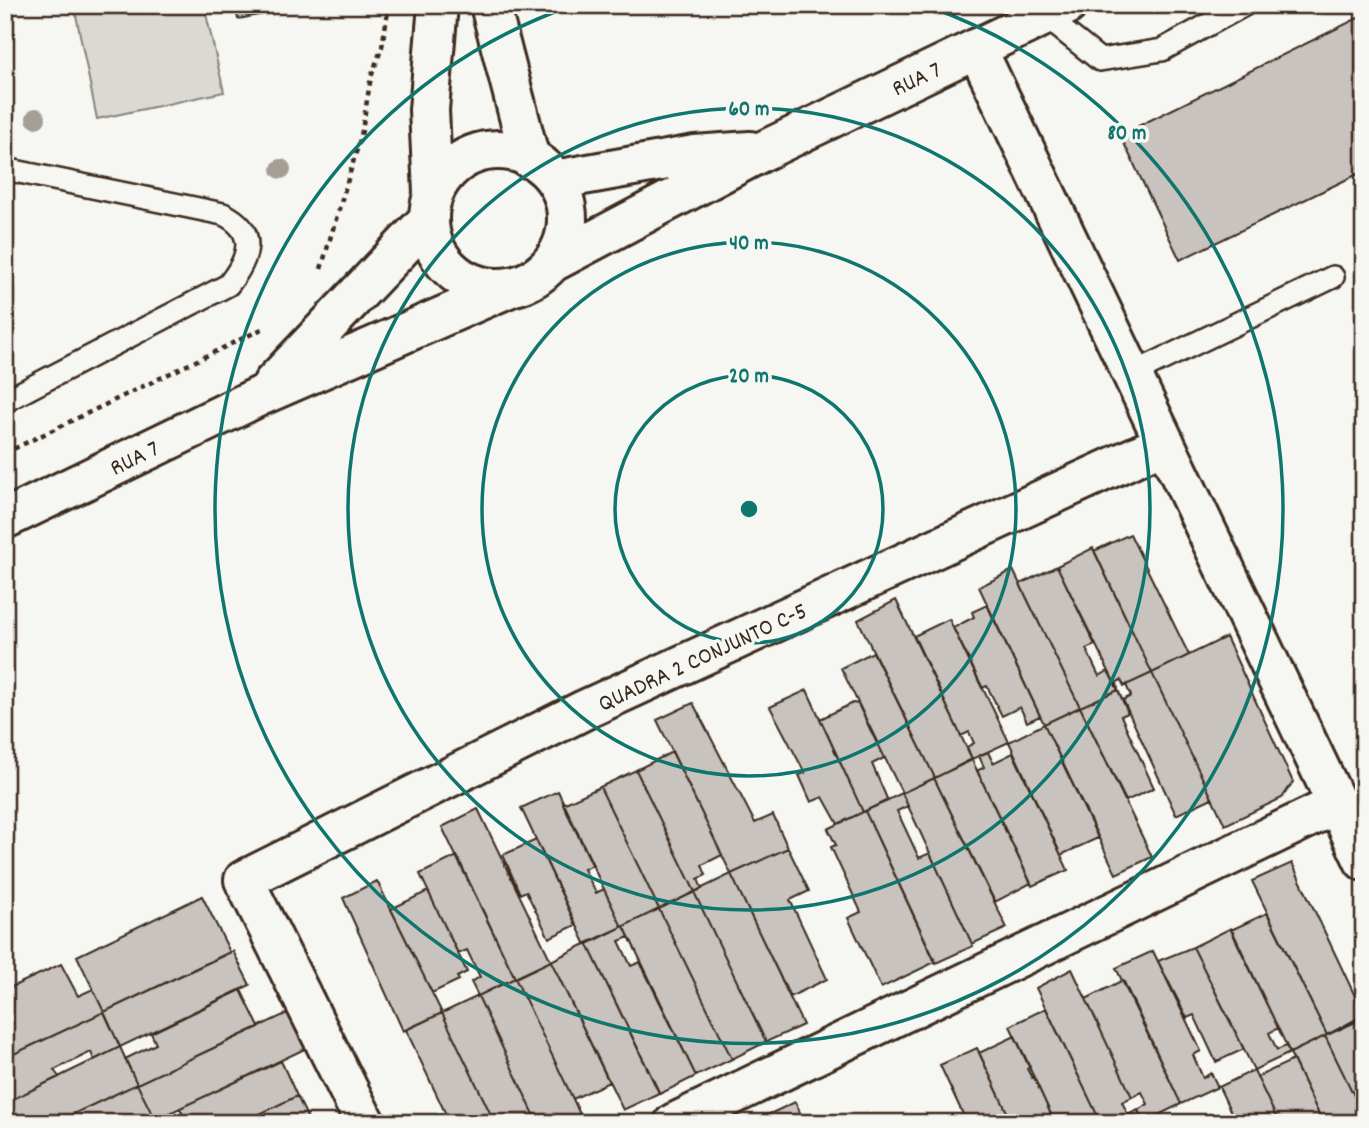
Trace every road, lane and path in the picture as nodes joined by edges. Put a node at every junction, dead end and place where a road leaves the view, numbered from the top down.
1 (438, 5) edge
2 (490, 5) edge
3 (1244, 5) edge
4 (1056, 10) edge
5 (977, 49) junction
6 (765, 150) junction
7 (5, 170) edge
8 (543, 170) junction
9 (431, 206) junction
10 (551, 263) junction
11 (1332, 276) dead end
12 (508, 288) junction
13 (1132, 374) junction
14 (262, 395) junction
15 (5, 401) edge
16 (1165, 443) junction
17 (5, 519) edge
18 (1337, 804) junction
19 (1364, 861) edge
20 (365, 1123) edge
21 (674, 1123) edge

1 - 9 street
2 - 8 street
3 - 4 lane
4 - 5 street, RUA 7
5 - 6 street, RUA 7
5 - 13 street
6 - 8 street, RUA 7
6 - 10 street, RUA 7
7 - 15 lane
8 - 9 street
8 - 10 street
9 - 12 street
9 - 14 street, RUA 7
10 - 12 street
11 - 13 lane
12 - 14 street, RUA 7
13 - 16 street
14 - 17 street, RUA 7
16 - 18 street
16 - 20 street, QUADRA 2 CONJUNTO C-5
18 - 19 street
18 - 21 street

